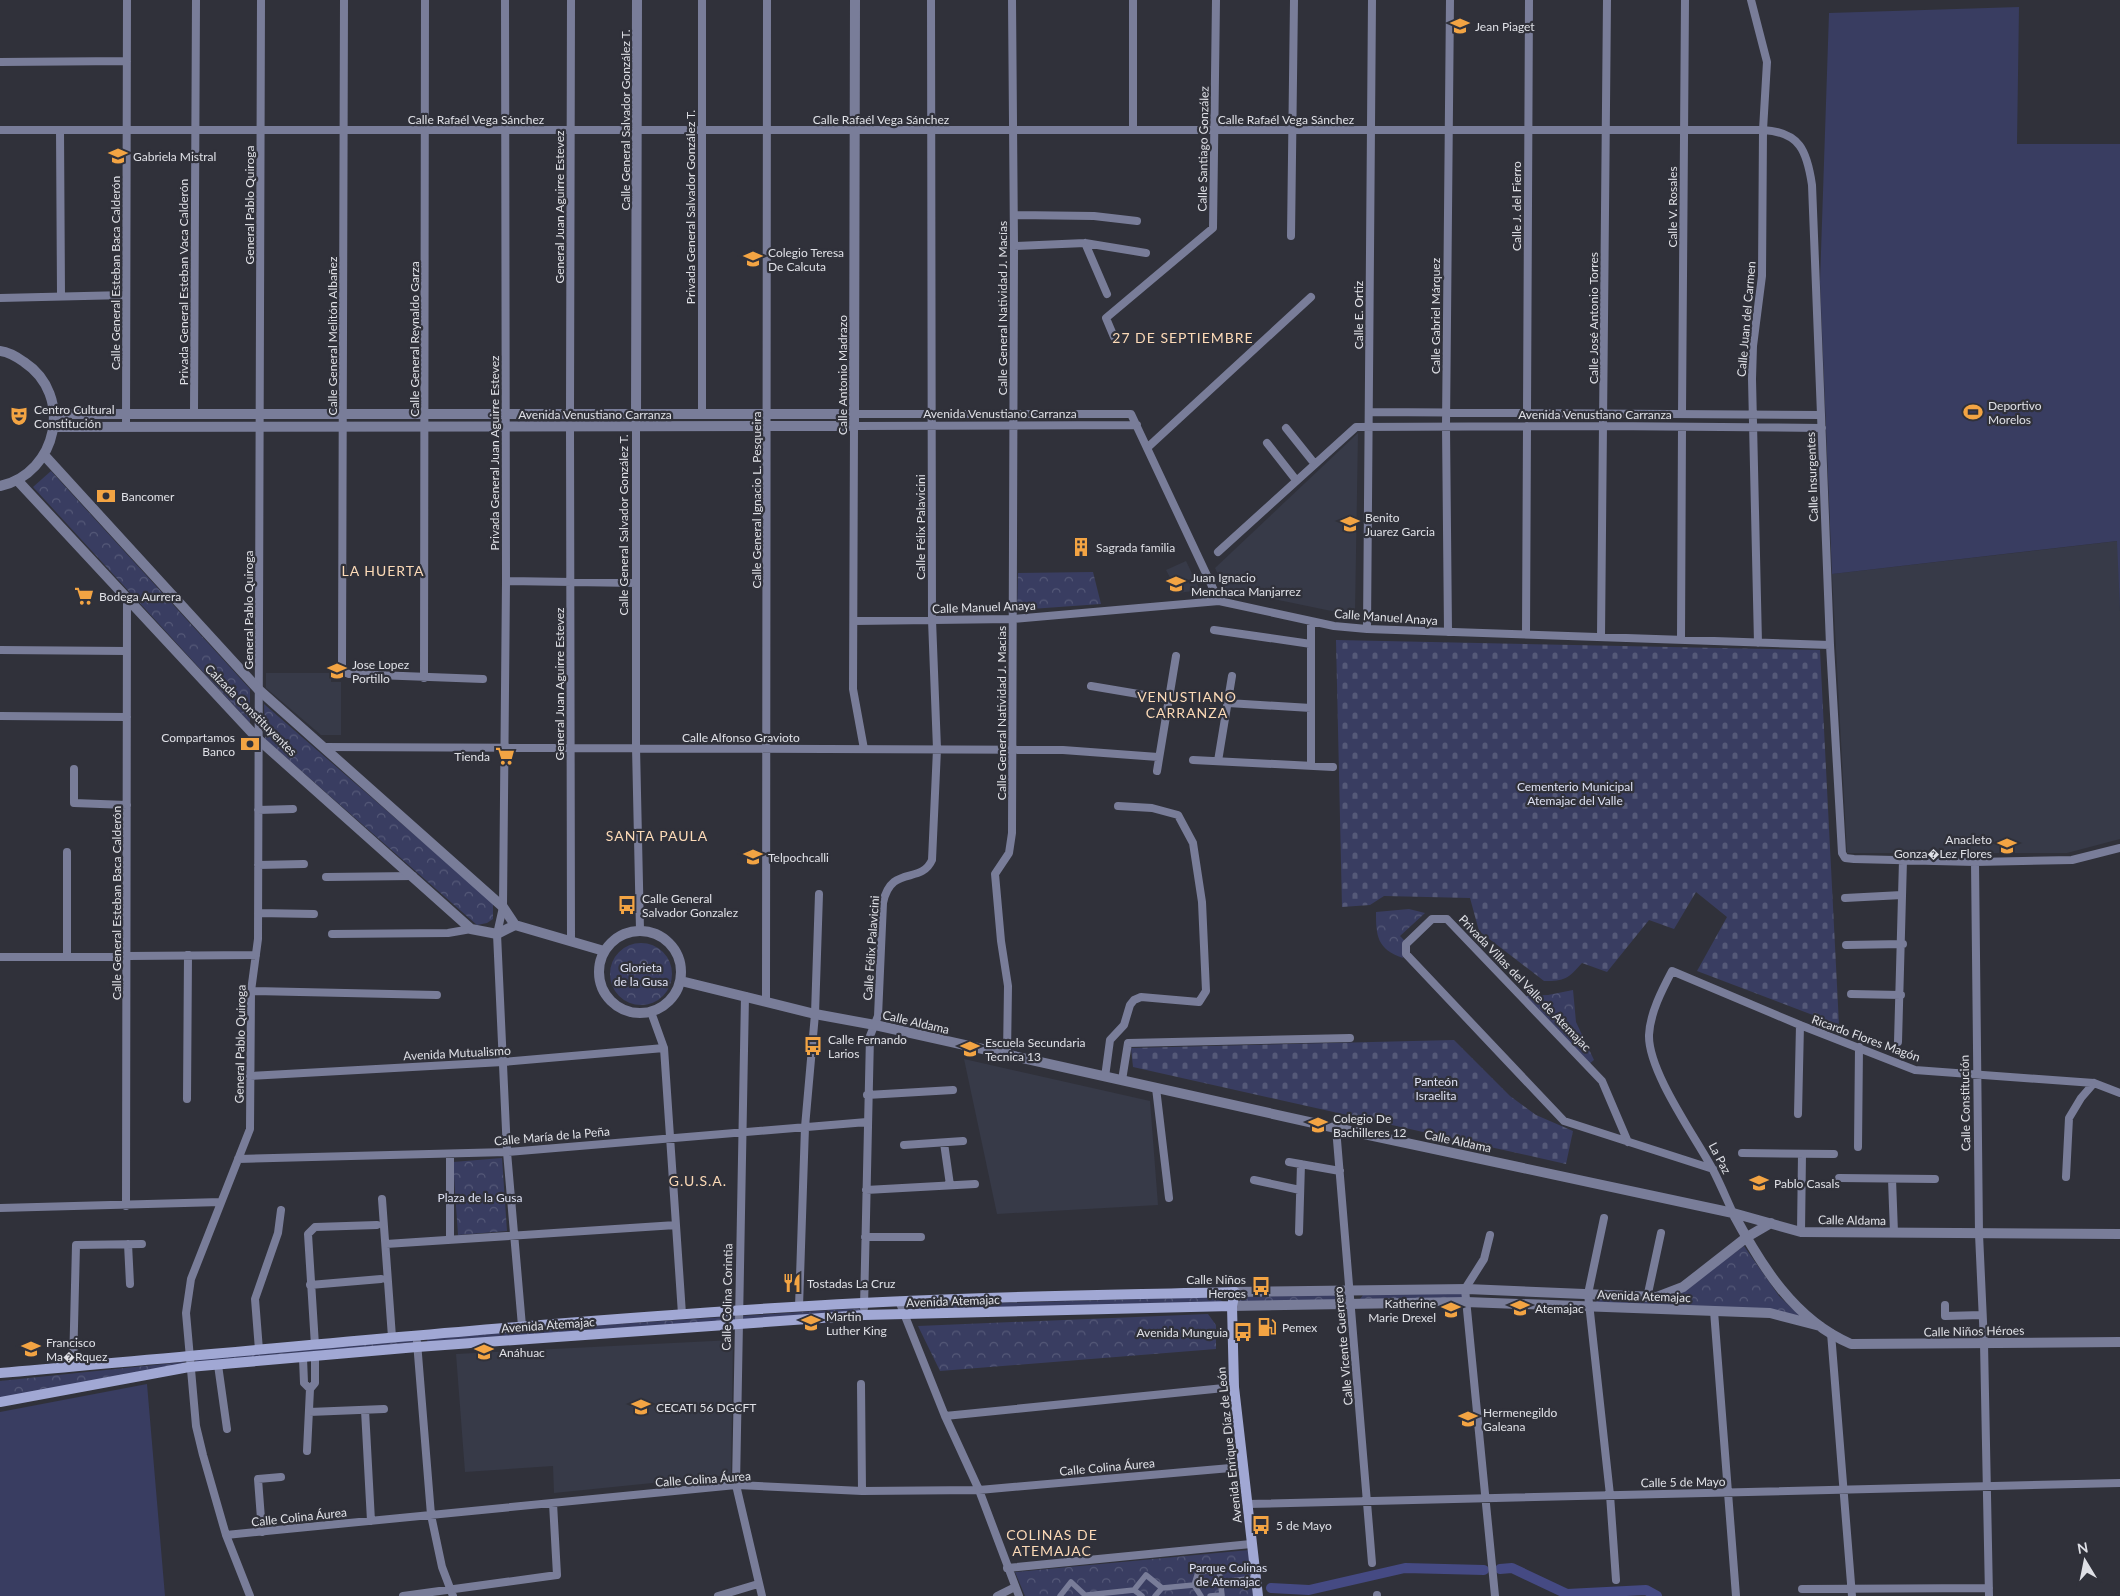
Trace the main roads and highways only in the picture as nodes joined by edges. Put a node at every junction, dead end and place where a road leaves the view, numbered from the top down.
1 (1234, 1292) joint
2 (1232, 1306) junction
3 (189, 1362) junction
4 (0, 1373) edge
5 (0, 1402) edge
6 (1258, 1596) edge

1 - 2 main road, Avenida Enrique Díaz de León
1 - 3 main road, Avenida Atemajac
2 - 3 main road, Avenida Atemajac
2 - 6 main road, Avenida Enrique Díaz de León
3 - 4 main road, Avenida Atemajac
3 - 5 main road, Avenida Atemajac

